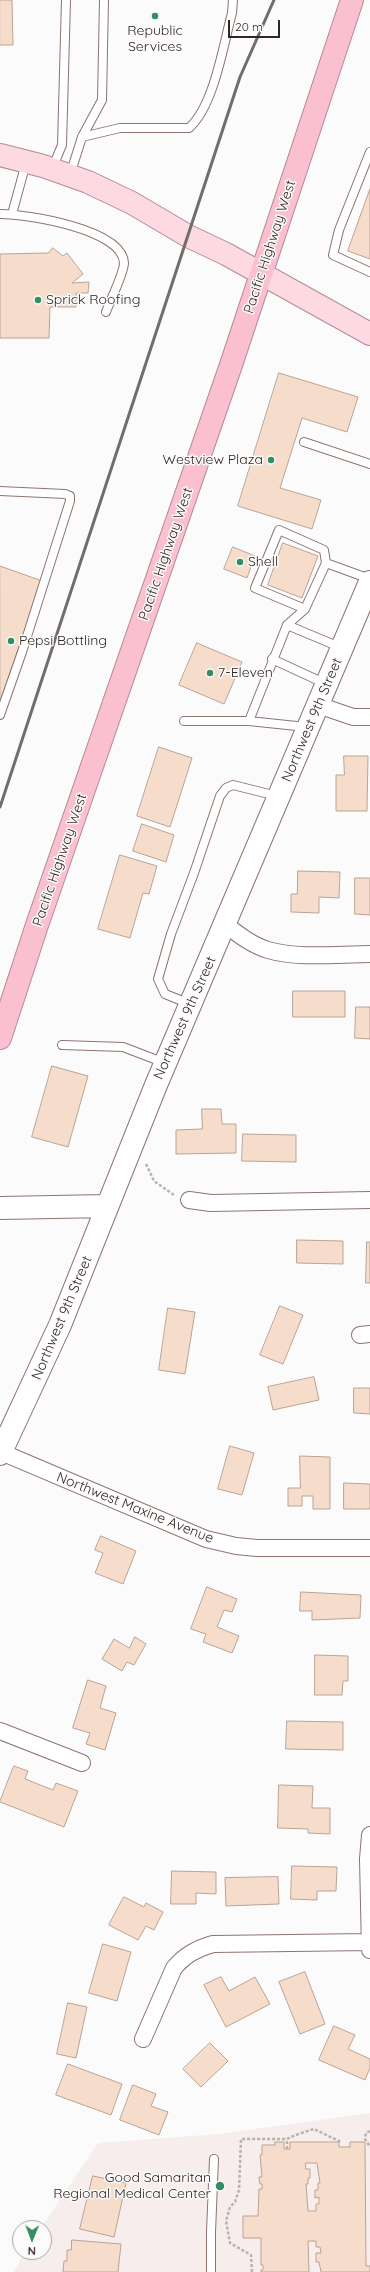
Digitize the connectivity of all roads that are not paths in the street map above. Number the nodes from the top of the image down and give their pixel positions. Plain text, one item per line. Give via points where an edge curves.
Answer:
1 (66, 0) edge
2 (104, 0) edge
3 (233, 0) edge
4 (352, 0) edge
5 (82, 137) junction
6 (370, 152) edge
7 (0, 155) edge
8 (26, 162) junction
9 (61, 173) junction
10 (0, 214) edge
11 (12, 214) junction
12 (370, 272) edge
13 (260, 274) junction
14 (106, 312) dead end
15 (370, 334) edge
16 (304, 442) dead end
17 (370, 464) edge
18 (0, 491) edge
19 (326, 563) junction
20 (370, 581) edge
21 (305, 609) junction
22 (286, 625) junction
23 (343, 648) junction
24 (272, 659) junction
25 (327, 685) junction
26 (318, 705) junction
27 (0, 715) edge
28 (370, 717) edge
29 (184, 721) dead end
30 (249, 721) junction
31 (309, 727) junction
32 (280, 797) junction
33 (226, 925) junction
34 (370, 954) edge
35 (191, 1004) junction
36 (0, 1038) edge
37 (62, 1045) dead end
38 (165, 1063) junction
39 (189, 1200) road end
40 (370, 1200) edge
41 (108, 1206) junction
42 (0, 1208) edge
43 (0, 1453) edge
44 (370, 1548) edge
45 (0, 1731) edge
46 (82, 1763) dead end
47 (370, 1835) edge
48 (370, 1946) edge
49 (143, 2039) dead end
50 (214, 2159) dead end
51 (212, 2272) edge

1 - 9 lane
2 - 5 lane via 102,100
3 - 5 lane via 232,12 206,105 197,121 189,128 183,129 120,128
4 - 13 highway, Pacific Highway West
5 - 9 lane
6 - 12 lane via 339,230 333,255
7 - 8 main road
8 - 9 main road
8 - 11 lane
9 - 13 main road via 132,203
10 - 11 lane
11 - 14 lane via 68,224 103,239 119,251 124,264
13 - 15 main road
13 - 36 highway, Pacific Highway West via 172,539
16 - 17 lane
18 - 27 lane via 70,496
19 - 20 lane
19 - 21 lane
19 - 21 lane via 324,550 279,530 255,588
20 - 23 street, Northwest 9th Street
21 - 22 lane
22 - 23 lane
22 - 24 lane
23 - 25 street, Northwest 9th Street
24 - 25 lane
24 - 30 lane
25 - 26 street, Northwest 9th Street
26 - 28 street via 353,717
26 - 31 street, Northwest 9th Street
29 - 30 lane
30 - 31 lane
31 - 32 street, Northwest 9th Street
32 - 33 street, Northwest 9th Street
32 - 35 lane via 233,785 226,788 220,796 171,934 158,979 165,994
33 - 34 street via 267,950 282,953
33 - 35 street, Northwest 9th Street
35 - 38 street, Northwest 9th Street
37 - 38 lane via 123,1047
38 - 41 street, Northwest 9th Street
39 - 40 street
41 - 42 street
41 - 43 street, Northwest 9th Street via 60,1326
43 - 44 street, Northwest Maxine Avenue via 206,1539 257,1548
45 - 46 street
47 - 48 street
48 - 49 street via 213,1944 196,1949 181,1959 174,1968
50 - 51 lane

